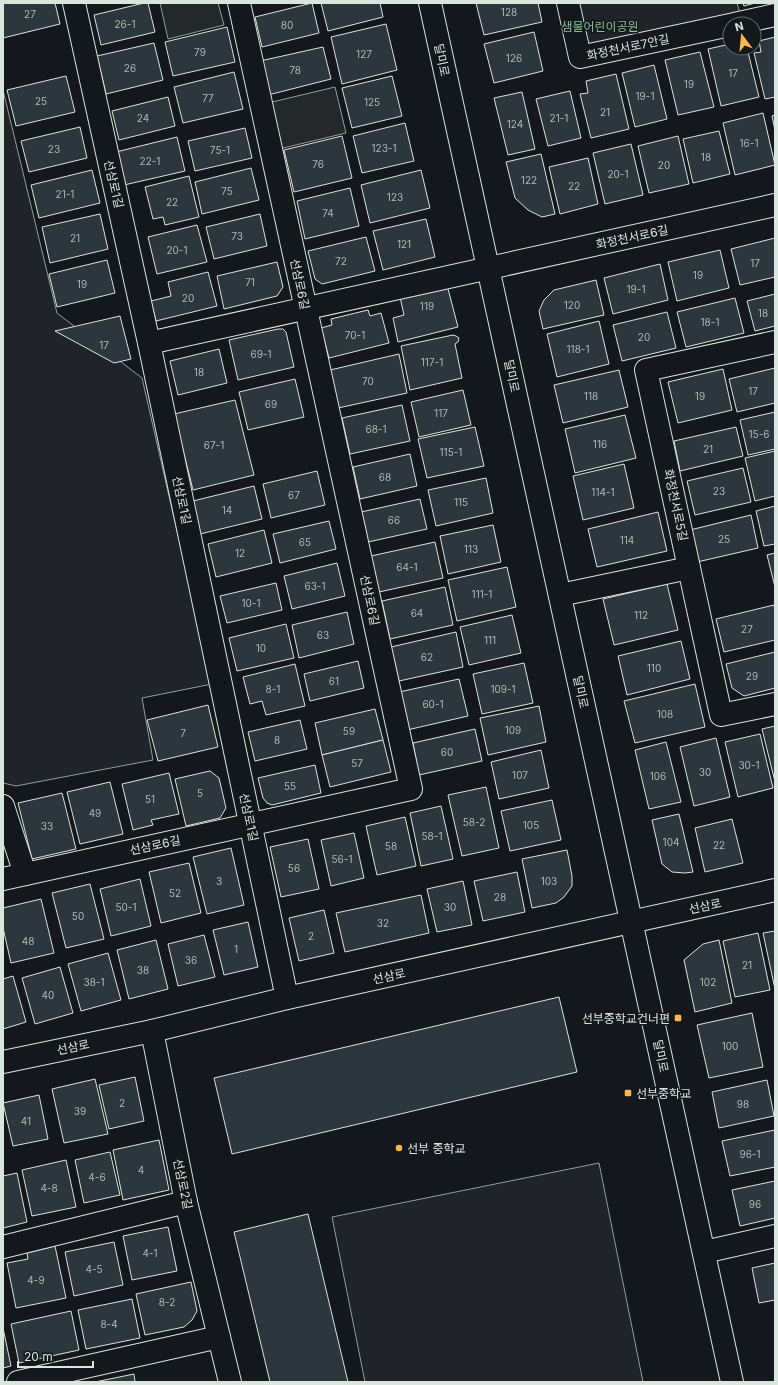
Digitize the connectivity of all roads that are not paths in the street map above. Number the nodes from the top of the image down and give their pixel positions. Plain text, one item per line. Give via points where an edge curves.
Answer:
1 (74, 3) edge
2 (239, 3) edge
3 (430, 3) edge
4 (568, 3) edge
5 (775, 15) edge
6 (762, 18) edge
7 (722, 27) edge
8 (775, 205) edge
9 (488, 268) junction
10 (306, 308) junction
11 (775, 342) edge
12 (149, 343) junction
13 (689, 568) junction
14 (560, 595) junction
15 (775, 704) edge
16 (3, 806) edge
17 (251, 824) junction
18 (26, 874) junction
19 (3, 879) edge
20 (775, 890) edge
21 (631, 922) junction
22 (287, 998) junction
23 (152, 1031) junction
24 (3, 1062) edge
25 (186, 1202) junction
26 (775, 1236) edge
27 (3, 1247) edge
28 (704, 1252) junction
29 (219, 1337) junction
30 (18, 1382) edge
31 (230, 1382) edge
32 (732, 1382) edge

1 - 12 street, 선삼로1길
2 - 10 street, 선삼로6길
3 - 9 street, 달미로
4 - 7 street, 화정천서로7안길 via 580,57
5 - 6 street
8 - 9 street, 화정천서로6길
9 - 10 street, 화정천서로6길
9 - 14 street, 달미로
10 - 12 street, 화정천서로6길
10 - 17 street, 선삼로6길 via 411,789
11 - 13 street, 화정천서로5길 via 646,370
12 - 17 street, 선삼로1길
13 - 14 street
13 - 15 street, 화정천서로5길 via 721,715
14 - 21 street, 달미로
16 - 18 street
17 - 18 street, 선삼로6길
17 - 22 street, 선삼로1길
18 - 19 street, 선삼로6길
20 - 21 street, 선삼로
21 - 22 street, 선삼로
21 - 28 street, 달미로
22 - 23 street, 선삼로
23 - 24 street, 선삼로
23 - 25 street, 선삼로2길
25 - 27 street
25 - 29 street, 선삼로2길
26 - 28 street
28 - 32 street, 달미로
29 - 30 street
29 - 31 street, 선삼로2길

